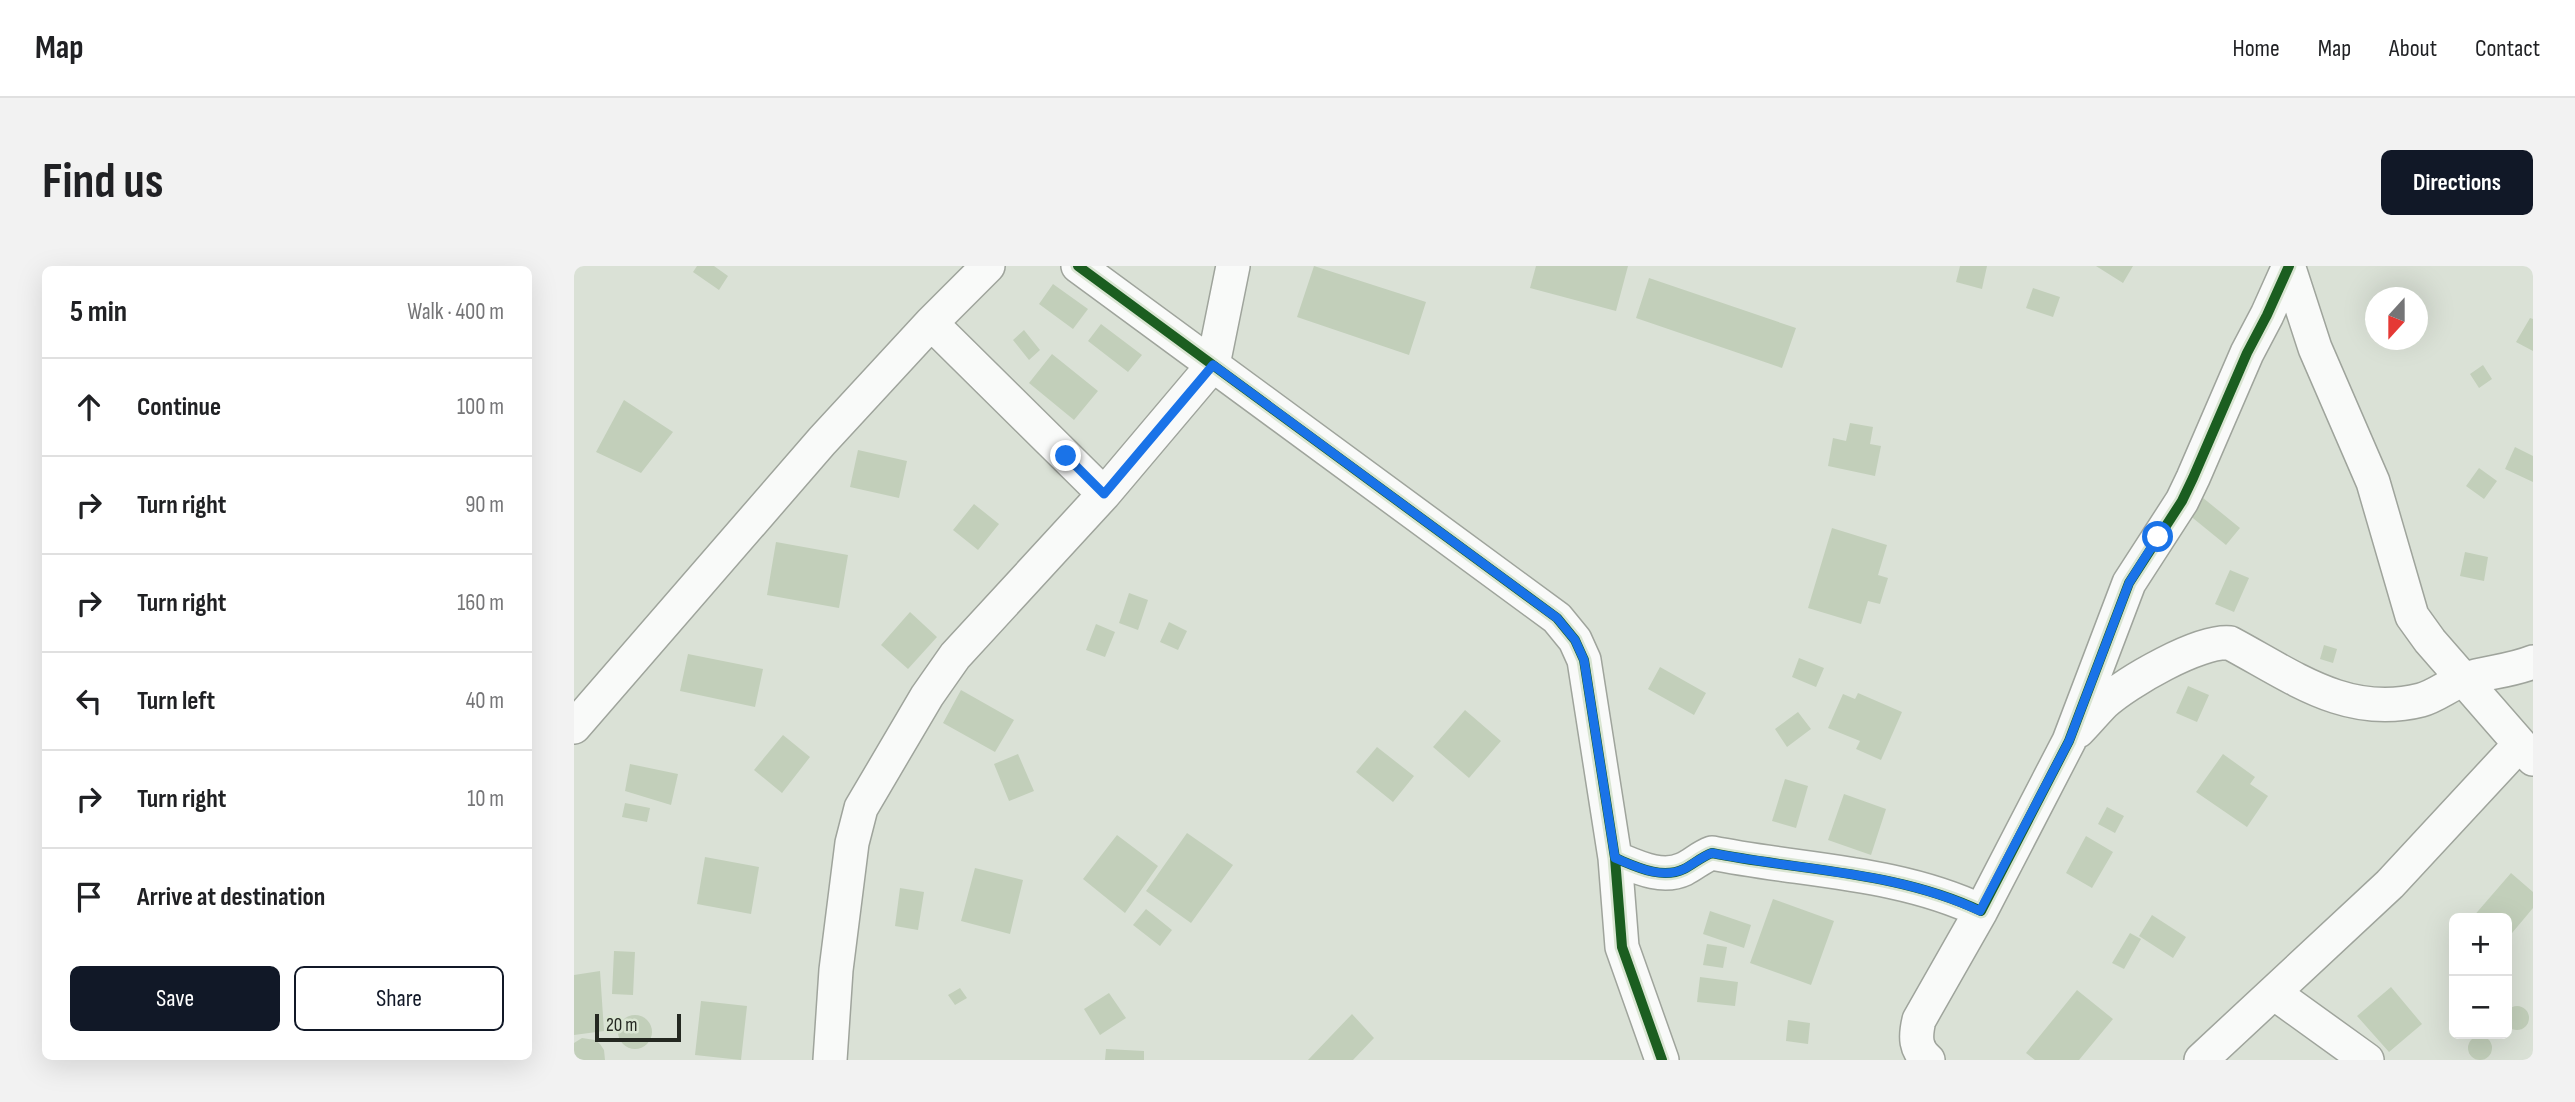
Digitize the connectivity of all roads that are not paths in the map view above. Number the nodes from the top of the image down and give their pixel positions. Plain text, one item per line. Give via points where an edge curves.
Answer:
1 (1078, 266) edge
2 (1233, 266) edge
3 (2289, 267) edge
4 (976, 271) edge
5 (931, 323) junction
6 (1213, 365) junction
7 (1104, 494) junction
8 (2533, 662) edge
9 (2464, 679) junction
10 (574, 727) edge
11 (2069, 741) junction
12 (2526, 752) edge
13 (1615, 858) junction
14 (1980, 911) junction
15 (2274, 993) junction
16 (830, 1060) edge
17 (1662, 1060) edge
18 (1928, 1060) edge
19 (2201, 1060) edge
20 (2367, 1060) edge

1 - 6 street
2 - 6 street
3 - 9 street via 2315,348 2373,482 2412,615
3 - 11 street via 2182,501 2129,583
4 - 5 street
5 - 7 street
5 - 10 street via 822,441
6 - 7 street
6 - 13 street via 1557,618 1575,640 1584,660
7 - 16 street via 955,656 861,808 852,843 836,970
8 - 9 street
9 - 11 street via 2422,700 2373,706 2324,694 2230,643 2213,644 2154,669 2106,702
9 - 12 street
11 - 14 street
12 - 15 street
13 - 14 street via 1645,870 1670,873 1712,853 1921,888
13 - 17 street via 1622,947
14 - 18 street via 1919,1020 1915,1036 1920,1053
15 - 19 street
15 - 20 street

